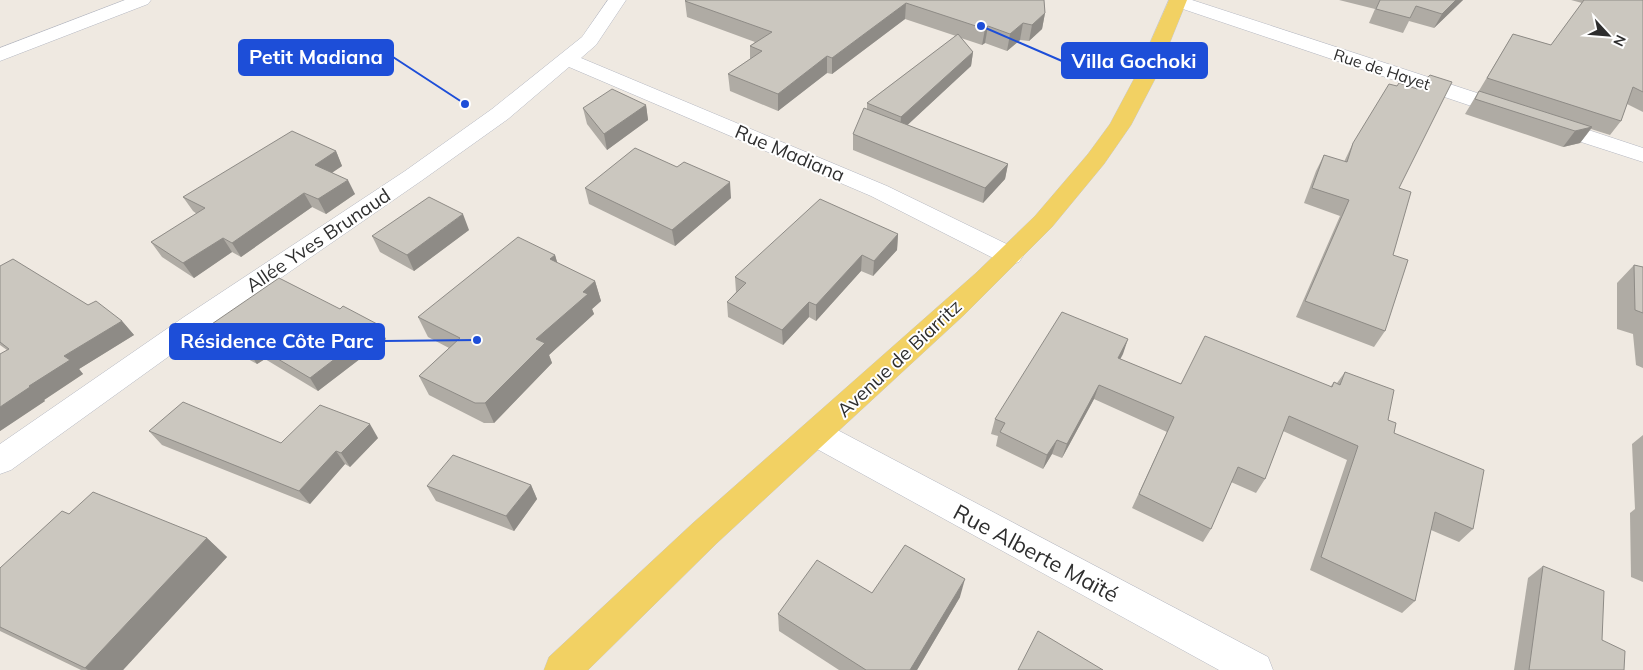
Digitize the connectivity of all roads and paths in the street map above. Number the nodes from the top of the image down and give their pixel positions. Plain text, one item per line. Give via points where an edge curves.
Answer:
1 (142, 0) edge
2 (617, 0) edge
3 (1178, 1) edge
4 (0, 55) edge
5 (568, 59) junction
6 (1643, 155) edge
7 (1010, 256) junction
8 (817, 434) junction
9 (0, 461) edge
10 (562, 670) edge
11 (1255, 670) edge

1 - 4 street
2 - 5 street, Allée Yves Brunaud via 588,41
3 - 6 street, Rue de Hayet
3 - 7 main road, Avenue de Biarritz via 1151,70 1120,125 1060,204
5 - 7 street, Rue Madiana via 879,191
5 - 9 street, Allée Yves Brunaud via 500,114 413,176 194,324
7 - 8 main road, Avenue de Biarritz
8 - 10 main road, Avenue de Biarritz via 725,515
8 - 11 street, Rue Alberte Maïté

